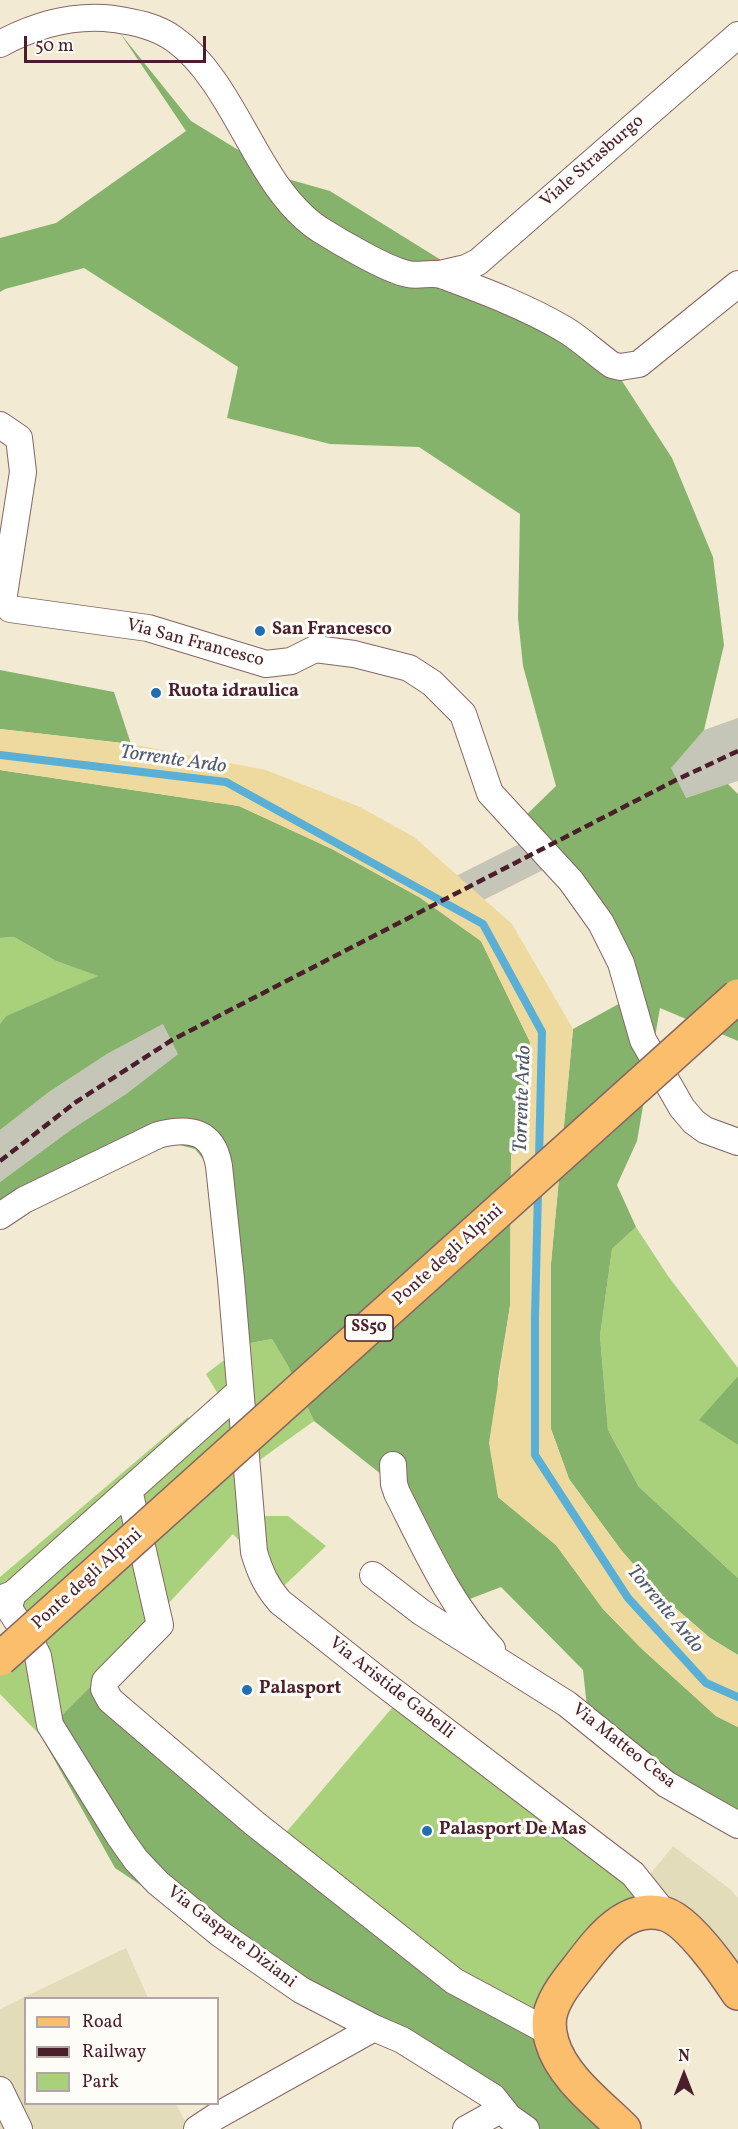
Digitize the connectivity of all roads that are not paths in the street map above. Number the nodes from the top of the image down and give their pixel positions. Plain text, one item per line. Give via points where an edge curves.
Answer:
1 (106, 0) edge
2 (80, 9) edge
3 (738, 35) edge
4 (0, 44) edge
5 (440, 274) junction
6 (738, 284) edge
7 (0, 425) edge
8 (738, 996) edge
9 (738, 1142) edge
10 (0, 1216) edge
11 (239, 1394) junction
12 (393, 1466) dead end
13 (129, 1490) junction
14 (373, 1575) dead end
15 (7, 1596) edge
16 (0, 1659) edge
17 (508, 1667) junction
18 (738, 1825) edge
19 (665, 1914) junction
20 (738, 1993) edge
21 (374, 2028) junction
22 (549, 2032) junction
23 (0, 2090) edge
24 (502, 2109) junction
25 (19, 2129) edge
26 (197, 2129) edge
27 (465, 2129) edge
28 (526, 2129) edge
29 (624, 2129) edge

1 - 2 street
2 - 4 street
2 - 5 street via 144,25 173,38 188,50 220,92 273,181 318,229 388,267 408,274
3 - 5 street, Viale Strasburgo via 478,262
5 - 6 street via 536,314 620,367 639,364
7 - 9 street, Via San Francesco via 18,438 23,472 3,601 10,609 148,628 266,664 291,661 315,649 354,654 409,668 432,683 463,714 490,793 571,881 601,923 621,963 643,1040 682,1108 705,1130
8 - 16 main road, Ponte degli Alpini / SS50, bridge
10 - 11 street, Via Aristide Gabelli via 24,1200 158,1135 174,1131 200,1134 211,1143 219,1166
11 - 13 street, Via Gaspare Diziani
11 - 19 street, Via Aristide Gabelli via 254,1552 268,1589 376,1678 633,1874
12 - 17 street, Via Matteo Cesa via 397,1492 441,1580
13 - 15 street, Via Gaspare Diziani
13 - 22 street via 160,1625 105,1681 104,1689 110,1700 254,1823 454,1981
14 - 17 street, Via Matteo Cesa via 421,1612
15 - 21 street, Via Gaspare Diziani via 10,1610 38,1656 50,1725 136,1860 219,1934 301,1990
17 - 18 street, Via Matteo Cesa via 567,1704 666,1784
19 - 20 main road, Via Aristide Gabelli via 684,1925
19 - 22 main road via 631,1917 603,1936 559,1993 551,2011
21 - 24 street, Via Gaspare Diziani via 402,2040 493,2097
21 - 26 street
22 - 29 main road via 573,2078
23 - 25 street
24 - 27 street
24 - 28 street, Via Gaspare Diziani

